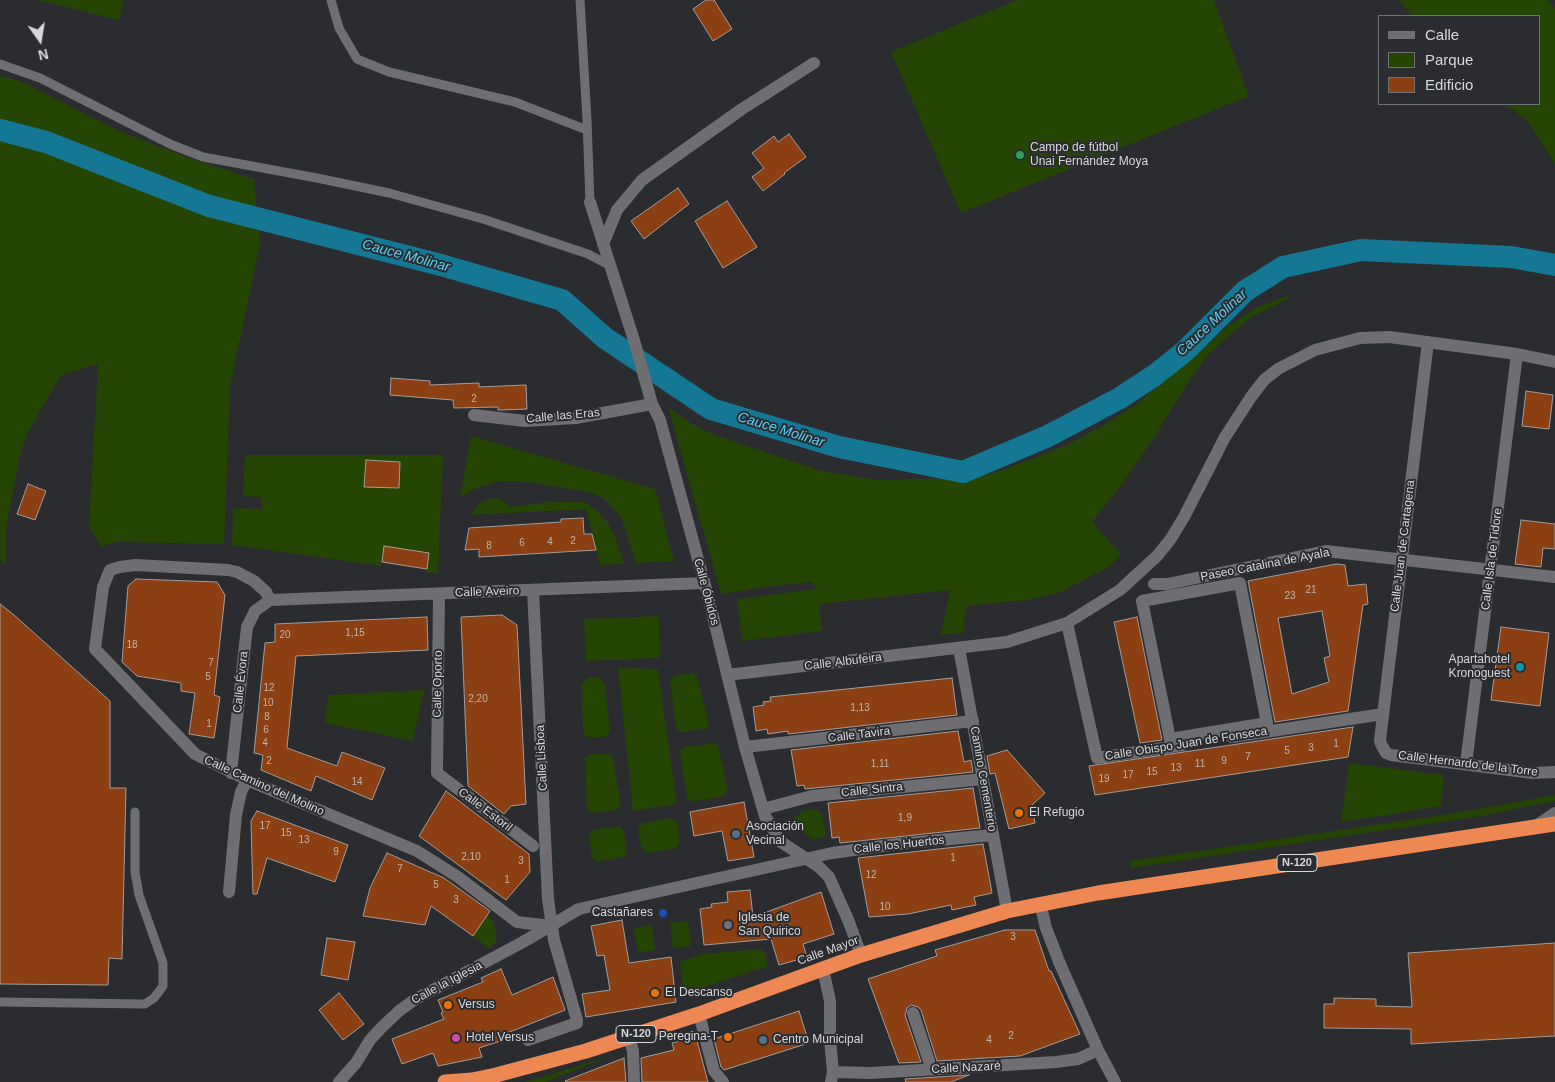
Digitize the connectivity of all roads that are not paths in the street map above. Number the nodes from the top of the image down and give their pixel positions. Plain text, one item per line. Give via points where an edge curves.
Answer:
1 (331, 0) edge
2 (580, 0) edge
3 (814, 63) dead end
4 (0, 64) edge
5 (588, 130) junction
6 (590, 202) joint
7 (604, 244) junction
8 (611, 266) junction
9 (1428, 342) junction
10 (1517, 354) junction
11 (1555, 362) edge
12 (652, 404) junction
13 (474, 415) dead end
14 (1402, 559) junction
15 (1490, 570) junction
16 (1555, 577) edge
17 (704, 583) junction
18 (1154, 584) dead end
19 (533, 590) junction
20 (439, 594) junction
21 (270, 600) junction
22 (1067, 623) junction
23 (960, 648) junction
24 (727, 675) junction
25 (1383, 714) junction
26 (972, 721) junction
27 (1170, 740) joint
28 (744, 747) junction
29 (1383, 749) joint
30 (1466, 764) junction
31 (1555, 772) edge
32 (231, 773) junction
33 (437, 773) joint
34 (983, 779) junction
35 (247, 780) junction
36 (763, 809) junction
37 (136, 812) dead end
38 (1555, 813) edge
39 (1555, 824) edge
40 (1532, 828) junction
41 (993, 835) junction
42 (533, 846) dead end
43 (806, 858) junction
44 (229, 892) dead end
45 (1040, 903) junction
46 (1007, 911) junction
47 (551, 926) junction
48 (861, 955) junction
49 (823, 969) junction
50 (0, 1002) edge
51 (914, 1013) dead end
52 (699, 1014) junction
53 (628, 1037) junction
54 (528, 1040) dead end
55 (1098, 1050) junction
56 (929, 1061) dead end
57 (832, 1077) edge
58 (339, 1082) edge
59 (445, 1082) edge
60 (634, 1082) edge
61 (723, 1082) edge
62 (1115, 1082) edge

1 - 5 lane via 339,28 357,59 389,72 515,102
2 - 5 lane
3 - 7 street via 642,180 617,210
4 - 8 lane via 40,78 170,144 203,157 389,193 483,219 588,254
5 - 6 lane
6 - 7 street, Calle Óbidos
7 - 8 street, Calle Óbidos
8 - 12 street, Calle Óbidos
9 - 10 street, Calle Albufeira
9 - 14 street, Calle Juan de Cartagena
9 - 22 street, Calle Albufeira via 1389,337 1360,338 1315,350 1278,369 1264,380 1241,411 1184,517 1157,556 1120,590
10 - 11 street, Calle Albufeira
10 - 15 street, Calle Isla de Tidore
12 - 13 street, Calle las Eras via 576,418 525,421
12 - 17 street, Calle Óbidos via 660,420
14 - 15 street, Paseo Catalina de Ayala
14 - 18 street, Paseo Catalina de Ayala via 1326,551
14 - 25 street, Calle Juan de Cartagena
15 - 16 street, Paseo Catalina de Ayala
15 - 30 street, Calle Isla de Tidore
17 - 19 street, Calle Aveiro
17 - 24 street, Calle Óbidos
19 - 20 street, Calle Aveiro
19 - 47 street, Calle Lisboa
20 - 21 street, Calle Aveiro
20 - 33 street, Calle Oporto
21 - 32 street, Calle Évora via 255,611 247,627
21 - 32 street, Calle Camino del Molino via 254,581 228,570 120,567 110,570 103,587 96,649 195,754
22 - 23 street, Calle Albufeira via 1007,642
22 - 25 street, Calle Obispo Juan de Fonseca via 1097,758
23 - 24 street, Calle Albufeira
23 - 26 street, Camino Cementerio
24 - 28 street, Calle Óbidos
25 - 29 street, Calle Juan de Cartagena via 1380,740
26 - 28 street, Calle Tavira
26 - 34 street, Camino Cementerio
27 - 27 street via 1142,601 1240,583 1267,723
28 - 36 street, Calle Óbidos
29 - 30 street, Calle Hernardo de la Torre via 1391,755
30 - 31 street, Calle Hernardo de la Torre via 1533,773
32 - 35 street, Calle Camino del Molino
33 - 42 street, Calle Estoril
34 - 36 street, Calle Sintra via 812,796
34 - 41 street, Camino Cementerio
35 - 44 street via 236,815
35 - 47 street, Calle Camino del Molino via 417,851 458,877 517,922
36 - 43 street, Calle Óbidos via 781,842
37 - 50 lane via 135,872 139,895 162,963 163,986 145,1004
38 - 40 street
39 - 40 highway, N-120
40 - 45 highway, N-120
41 - 43 street, Calle los Huertos via 864,848
41 - 46 street, Camino Cementerio
43 - 47 street, Calle la Iglesia via 587,907
43 - 48 street, Calle Óbidos via 829,877
45 - 46 highway, Calle Mayor / N-120
45 - 55 street via 1060,964
46 - 48 highway, Calle Mayor / N-120
47 - 54 street via 577,1023
47 - 58 street, Calle la Iglesia via 399,1011 370,1040
48 - 49 highway, Calle Mayor / N-120
49 - 52 highway, Calle Mayor / N-120
49 - 57 street via 830,1001
51 - 56 street
52 - 53 highway, Calle Mayor / N-120
52 - 61 street via 714,1071
53 - 59 highway, Calle Mayor / N-120 via 520,1069 472,1080
53 - 60 street via 633,1052
55 - 57 street, Calle Nazaré via 1078,1059 1056,1062
55 - 62 street

